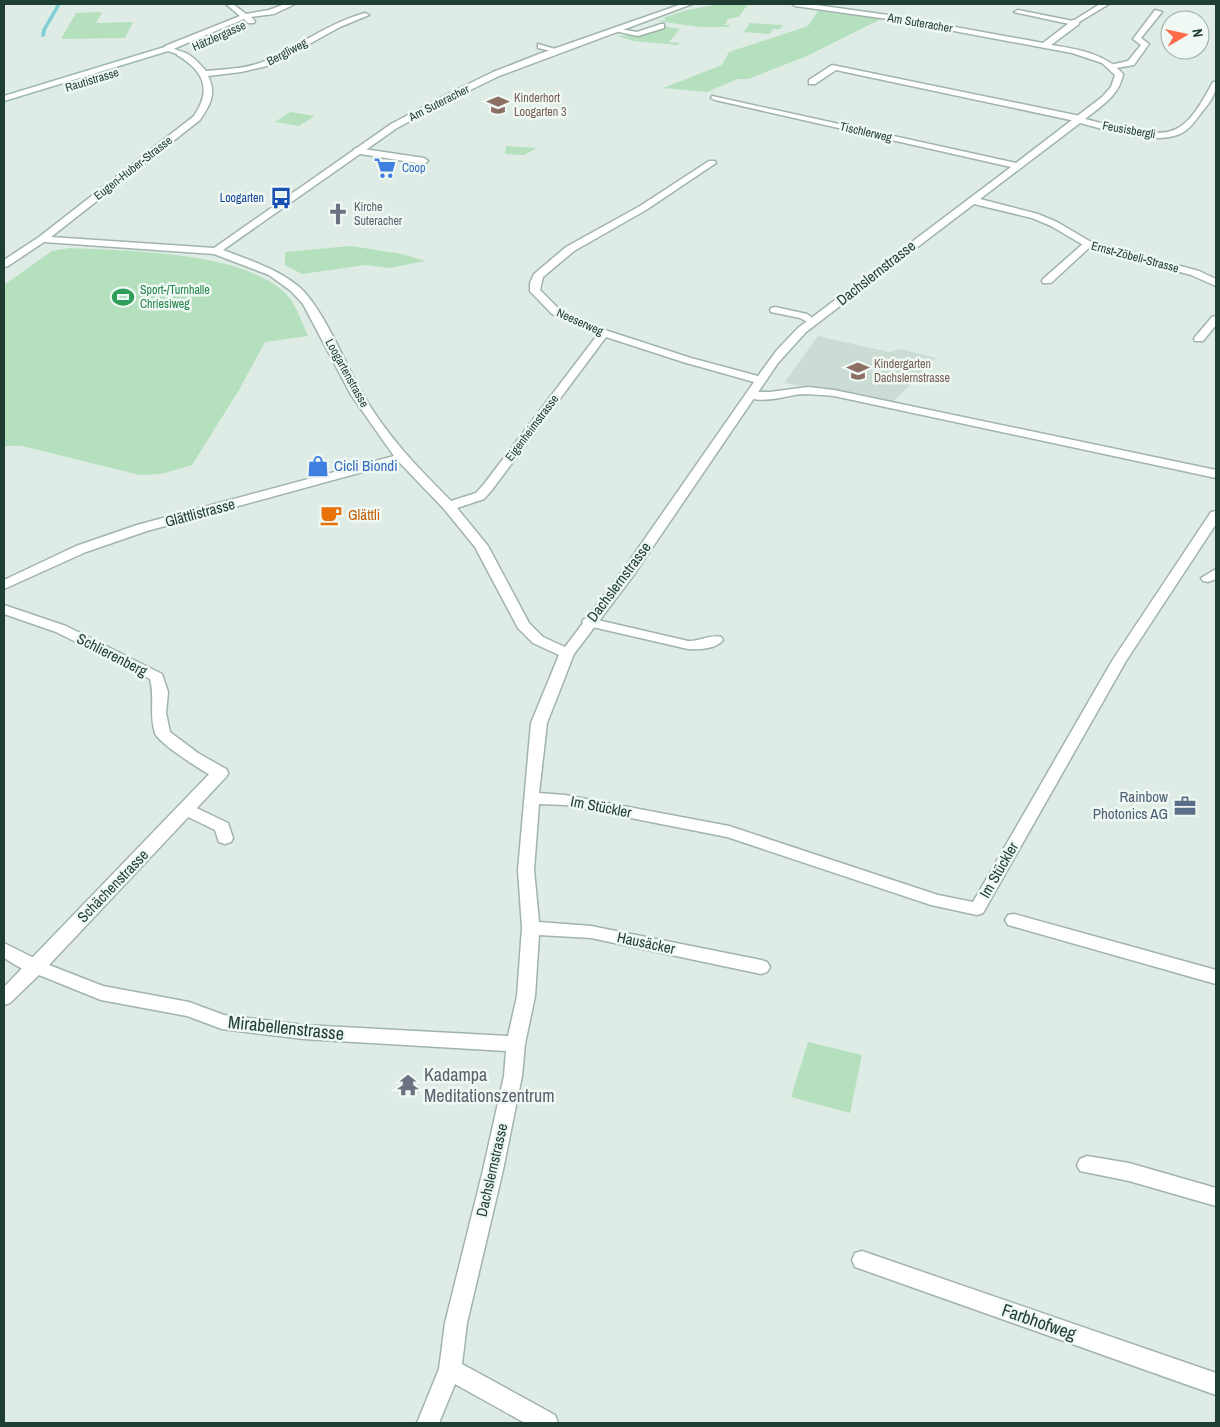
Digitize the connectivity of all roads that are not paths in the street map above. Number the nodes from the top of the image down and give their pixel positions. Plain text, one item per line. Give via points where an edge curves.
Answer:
1 (229, 4) edge
2 (291, 4) edge
3 (688, 4) edge
4 (795, 4) edge
5 (1105, 4) edge
6 (1018, 12) dead end
7 (1158, 12) dead end
8 (365, 15) dead end
9 (246, 16) junction
10 (1075, 22) junction
11 (661, 26) dead end
12 (242, 28) dead end
13 (614, 30) junction
14 (221, 37) dead end
15 (1046, 45) junction
16 (541, 46) dead end
17 (168, 48) junction
18 (551, 49) dead end
19 (180, 53) junction
20 (1113, 67) junction
21 (204, 74) junction
22 (812, 82) dead end
23 (1216, 84) edge
24 (714, 98) dead end
25 (4, 99) edge
26 (4, 107) edge
27 (1079, 120) junction
28 (357, 151) junction
29 (424, 161) dead end
30 (712, 163) dead end
31 (1018, 166) junction
32 (971, 200) junction
33 (42, 239) junction
34 (1088, 244) junction
35 (216, 252) junction
36 (4, 264) edge
37 (1047, 280) dead end
38 (1216, 282) edge
39 (775, 310) dead end
40 (1216, 318) edge
41 (813, 322) junction
42 (604, 333) junction
43 (1199, 339) dead end
44 (760, 380) junction
45 (752, 395) junction
46 (402, 458) junction
47 (1216, 474) edge
48 (449, 506) junction
49 (1216, 515) edge
50 (4, 585) edge
51 (4, 609) edge
52 (590, 622) junction
53 (716, 640) dead end
54 (567, 653) junction
55 (220, 773) joint
56 (530, 798) junction
57 (186, 810) junction
58 (225, 838) dead end
59 (1014, 920) dead end
60 (530, 928) junction
61 (4, 950) edge
62 (36, 966) junction
63 (761, 967) dead end
64 (1216, 977) edge
65 (4, 998) edge
66 (516, 1044) junction
67 (1087, 1165) dead end
68 (1216, 1197) edge
69 (862, 1260) dead end
70 (450, 1369) junction
71 (1216, 1384) edge
72 (428, 1423) edge
73 (547, 1423) edge

1 - 9 street
2 - 9 street, Hätzlergasse via 271,12
3 - 13 street, Am Suteracher
4 - 15 street, Am Suteracher via 868,13
5 - 10 street
6 - 10 street
7 - 20 street via 1137,40 1145,44 1131,63
8 - 21 street, Bergliweg via 337,25 268,63
9 - 12 street, Hätzlergasse via 251,24
9 - 17 street, Hätzlergasse
10 - 15 street
11 - 13 street via 638,34
13 - 28 street, Am Suteracher via 496,74 394,126
14 - 19 street, Hätzlergasse
15 - 20 street via 1090,55
16 - 18 street
17 - 19 street
17 - 25 street, Rautistrasse
19 - 21 street via 196,63
19 - 26 street, Rautistrasse
20 - 27 street, Dachslernstrasse via 1119,74 1118,84
21 - 33 street, Eugen-Huber-Strasse via 207,101 197,118
22 - 27 street, Feusisbergli via 835,67
23 - 27 street, Feusisbergli via 1193,118 1172,134 1143,134
24 - 31 street, Tischlerweg
27 - 31 street, Dachslernstrasse
28 - 29 street
28 - 35 street, Am Suteracher
30 - 42 street, Neeserweg via 643,208 570,249 538,276 535,292 547,306
31 - 32 street, Dachslernstrasse
32 - 34 street, Ernst-Zöbeli-Strasse via 1035,216
32 - 41 street, Dachslernstrasse
33 - 35 street, Loogartenstrasse
33 - 36 street, Eugen-Huber-Strasse
34 - 37 street
34 - 38 street, Ernst-Zöbeli-Strasse via 1189,271
35 - 46 street, Loogartenstrasse via 273,273 295,288 308,303 357,395
39 - 41 street via 803,316
40 - 43 street
41 - 44 street, Dachslernstrasse via 782,349
42 - 44 street, Neeserweg
42 - 48 street, Eigenheimstrasse via 480,496
44 - 45 street, Dachslernstrasse
45 - 47 street via 773,397 800,391 834,393
45 - 52 street, Dachslernstrasse
46 - 48 street, Loogartenstrasse
46 - 50 street, Glättlistrasse via 142,528 81,549
48 - 54 street, Loogartenstrasse via 481,546 523,625 538,640
49 - 56 street, Im Stückler via 1119,661 977,908 937,901 729,832 565,800
51 - 55 street, Schlierenberg via 61,629 156,677 162,692 159,713 164,734
52 - 53 street via 688,646
52 - 54 street, Dachslernstrasse
54 - 56 street, Dachslernstrasse via 540,724
55 - 57 street, Schächenstrasse
56 - 60 street, Dachslernstrasse via 526,870
57 - 58 street via 222,827
57 - 62 street, Schächenstrasse
59 - 64 street
60 - 63 street, Hausäcker via 591,932
60 - 66 street, Dachslernstrasse via 526,996
61 - 62 street, Mirabellenstrasse
62 - 65 street, Schächenstrasse
62 - 66 street, Mirabellenstrasse via 101,993 189,1009 222,1022 304,1032
66 - 70 street, Dachslernstrasse via 493,1170 456,1323
67 - 68 street via 1128,1172
69 - 71 street, Farbhofweg
70 - 72 street, Dachslernstrasse
70 - 73 street

